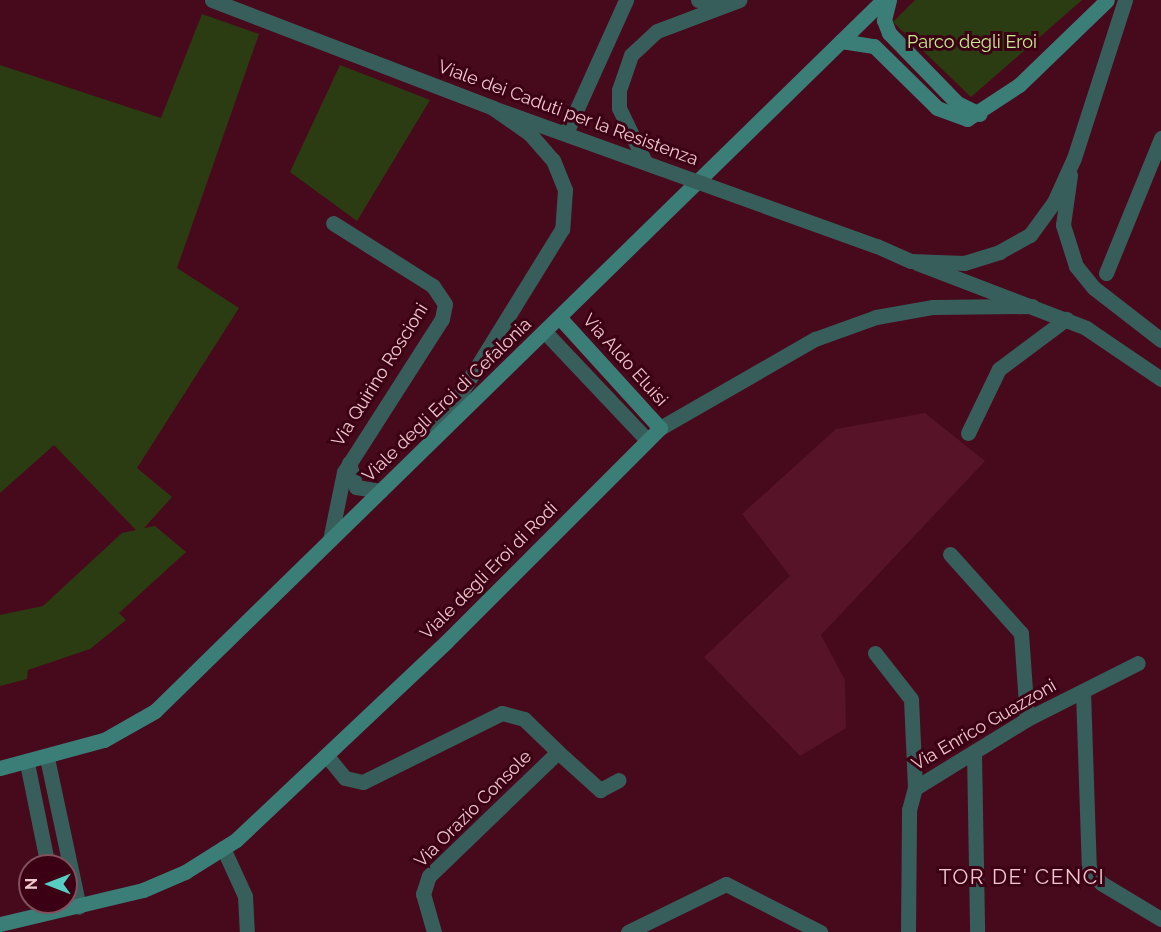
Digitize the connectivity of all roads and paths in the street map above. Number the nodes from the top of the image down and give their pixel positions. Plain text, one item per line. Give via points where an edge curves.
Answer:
1 (212, 0) edge
2 (626, 0) edge
3 (698, 0) edge
4 (715, 0) edge
5 (739, 0) edge
6 (883, 0) edge
7 (889, 0) edge
8 (1107, 0) edge
9 (1125, 0) edge
10 (841, 41) junction
11 (493, 108) junction
12 (980, 114) junction
13 (567, 133) junction
14 (1161, 138) edge
15 (1074, 158) junction
16 (645, 162) junction
17 (333, 223) dead end
18 (911, 261) junction
19 (1106, 273) dead end
20 (1032, 306) junction
21 (560, 318) junction
22 (1066, 319) junction
23 (545, 332) junction
24 (1161, 340) edge
25 (1161, 379) edge
26 (660, 428) junction
27 (968, 434) dead end
28 (434, 436) junction
29 (647, 440) junction
30 (349, 463) junction
31 (381, 491) junction
32 (330, 540) junction
33 (950, 554) dead end
34 (875, 653) dead end
35 (1138, 663) dead end
36 (1083, 691) junction
37 (1027, 719) junction
38 (558, 752) junction
39 (974, 752) junction
40 (327, 756) junction
41 (47, 758) junction
42 (27, 763) junction
43 (0, 768) edge
44 (619, 780) dead end
45 (915, 788) junction
46 (223, 848) junction
47 (46, 854) edge
48 (79, 907) joint
49 (33, 914) edge
50 (1161, 919) edge
51 (0, 924) edge
52 (247, 932) edge
53 (434, 932) edge
54 (628, 932) edge
55 (820, 932) edge
56 (908, 932) edge
57 (977, 932) edge

1 - 11 street, Viale dei Caduti per la Resistenza
2 - 13 street
3 - 4 street
5 - 16 street via 657,31 631,56 619,90 620,108
6 - 10 main road, Viale degli Eroi di Cefalonia
7 - 12 main road via 884,20 889,33 960,105
8 - 12 main road
9 - 15 street, Viale dei Caduti per la Resistenza
10 - 12 main road via 878,48 951,117
10 - 21 main road, Viale degli Eroi di Cefalonia
11 - 13 street, Viale dei Caduti per la Resistenza, bridge
11 - 28 street via 530,134 553,160 565,190 564,216 556,239
13 - 16 street, Viale dei Caduti per la Resistenza, bridge
14 - 19 street
15 - 18 street, Viale dei Caduti per la Resistenza via 1043,218 1015,245 964,263
15 - 24 street, Viale dei Caduti per la Resistenza via 1063,220 1071,256 1094,288
16 - 18 street, Viale dei Caduti per la Resistenza, bridge
17 - 30 street, Via Quirino Roscioni via 433,286 445,304 442,319
18 - 20 street, Viale dei Caduti per la Resistenza
20 - 22 street, Viale dei Caduti per la Resistenza
20 - 26 street, Viale degli Eroi di Rodi via 933,307 876,317 815,339
21 - 23 main road, Viale degli Eroi di Cefalonia
21 - 26 main road, Via Aldo Eluisi
22 - 25 street, Viale dei Caduti per la Resistenza via 1104,337
22 - 27 street via 999,369
23 - 28 main road, Viale degli Eroi di Cefalonia
23 - 29 street, Via Aldo Eluisi
26 - 29 main road, Viale degli Eroi di Rodi
28 - 31 main road, Viale degli Eroi di Cefalonia
29 - 40 main road, Viale degli Eroi di Rodi
30 - 31 street, Via Quirino Roscioni via 356,487
30 - 32 street, Via Quirino Roscioni
31 - 32 main road, Viale degli Eroi di Cefalonia
32 - 41 main road, Viale degli Eroi di Cefalonia via 155,711 104,740
33 - 37 street via 1021,633
34 - 45 street via 909,694
35 - 36 street, Via Enrico Guazzoni
36 - 37 street, Via Enrico Guazzoni
36 - 50 street via 1089,868 1101,883
37 - 39 street, Via Enrico Guazzoni
38 - 40 street, Via Orazio Console via 526,720 502,713 368,781 345,778
38 - 44 street, Via Orazio Console via 601,791
38 - 53 street, Via Orazio Console via 429,876 423,894
39 - 45 street, Via Enrico Guazzoni
39 - 57 street
40 - 46 main road, Viale degli Eroi di Rodi via 274,809
41 - 42 main road, Viale degli Eroi di Cefalonia
41 - 48 street
42 - 43 main road, Viale degli Eroi di Cefalonia
42 - 47 street
45 - 56 street, Via Enrico Guazzoni via 909,810
46 - 48 main road, Viale degli Eroi di Rodi via 142,890
46 - 52 street via 245,896
49 - 51 main road, Viale degli Eroi di Rodi
54 - 55 street via 729,885

